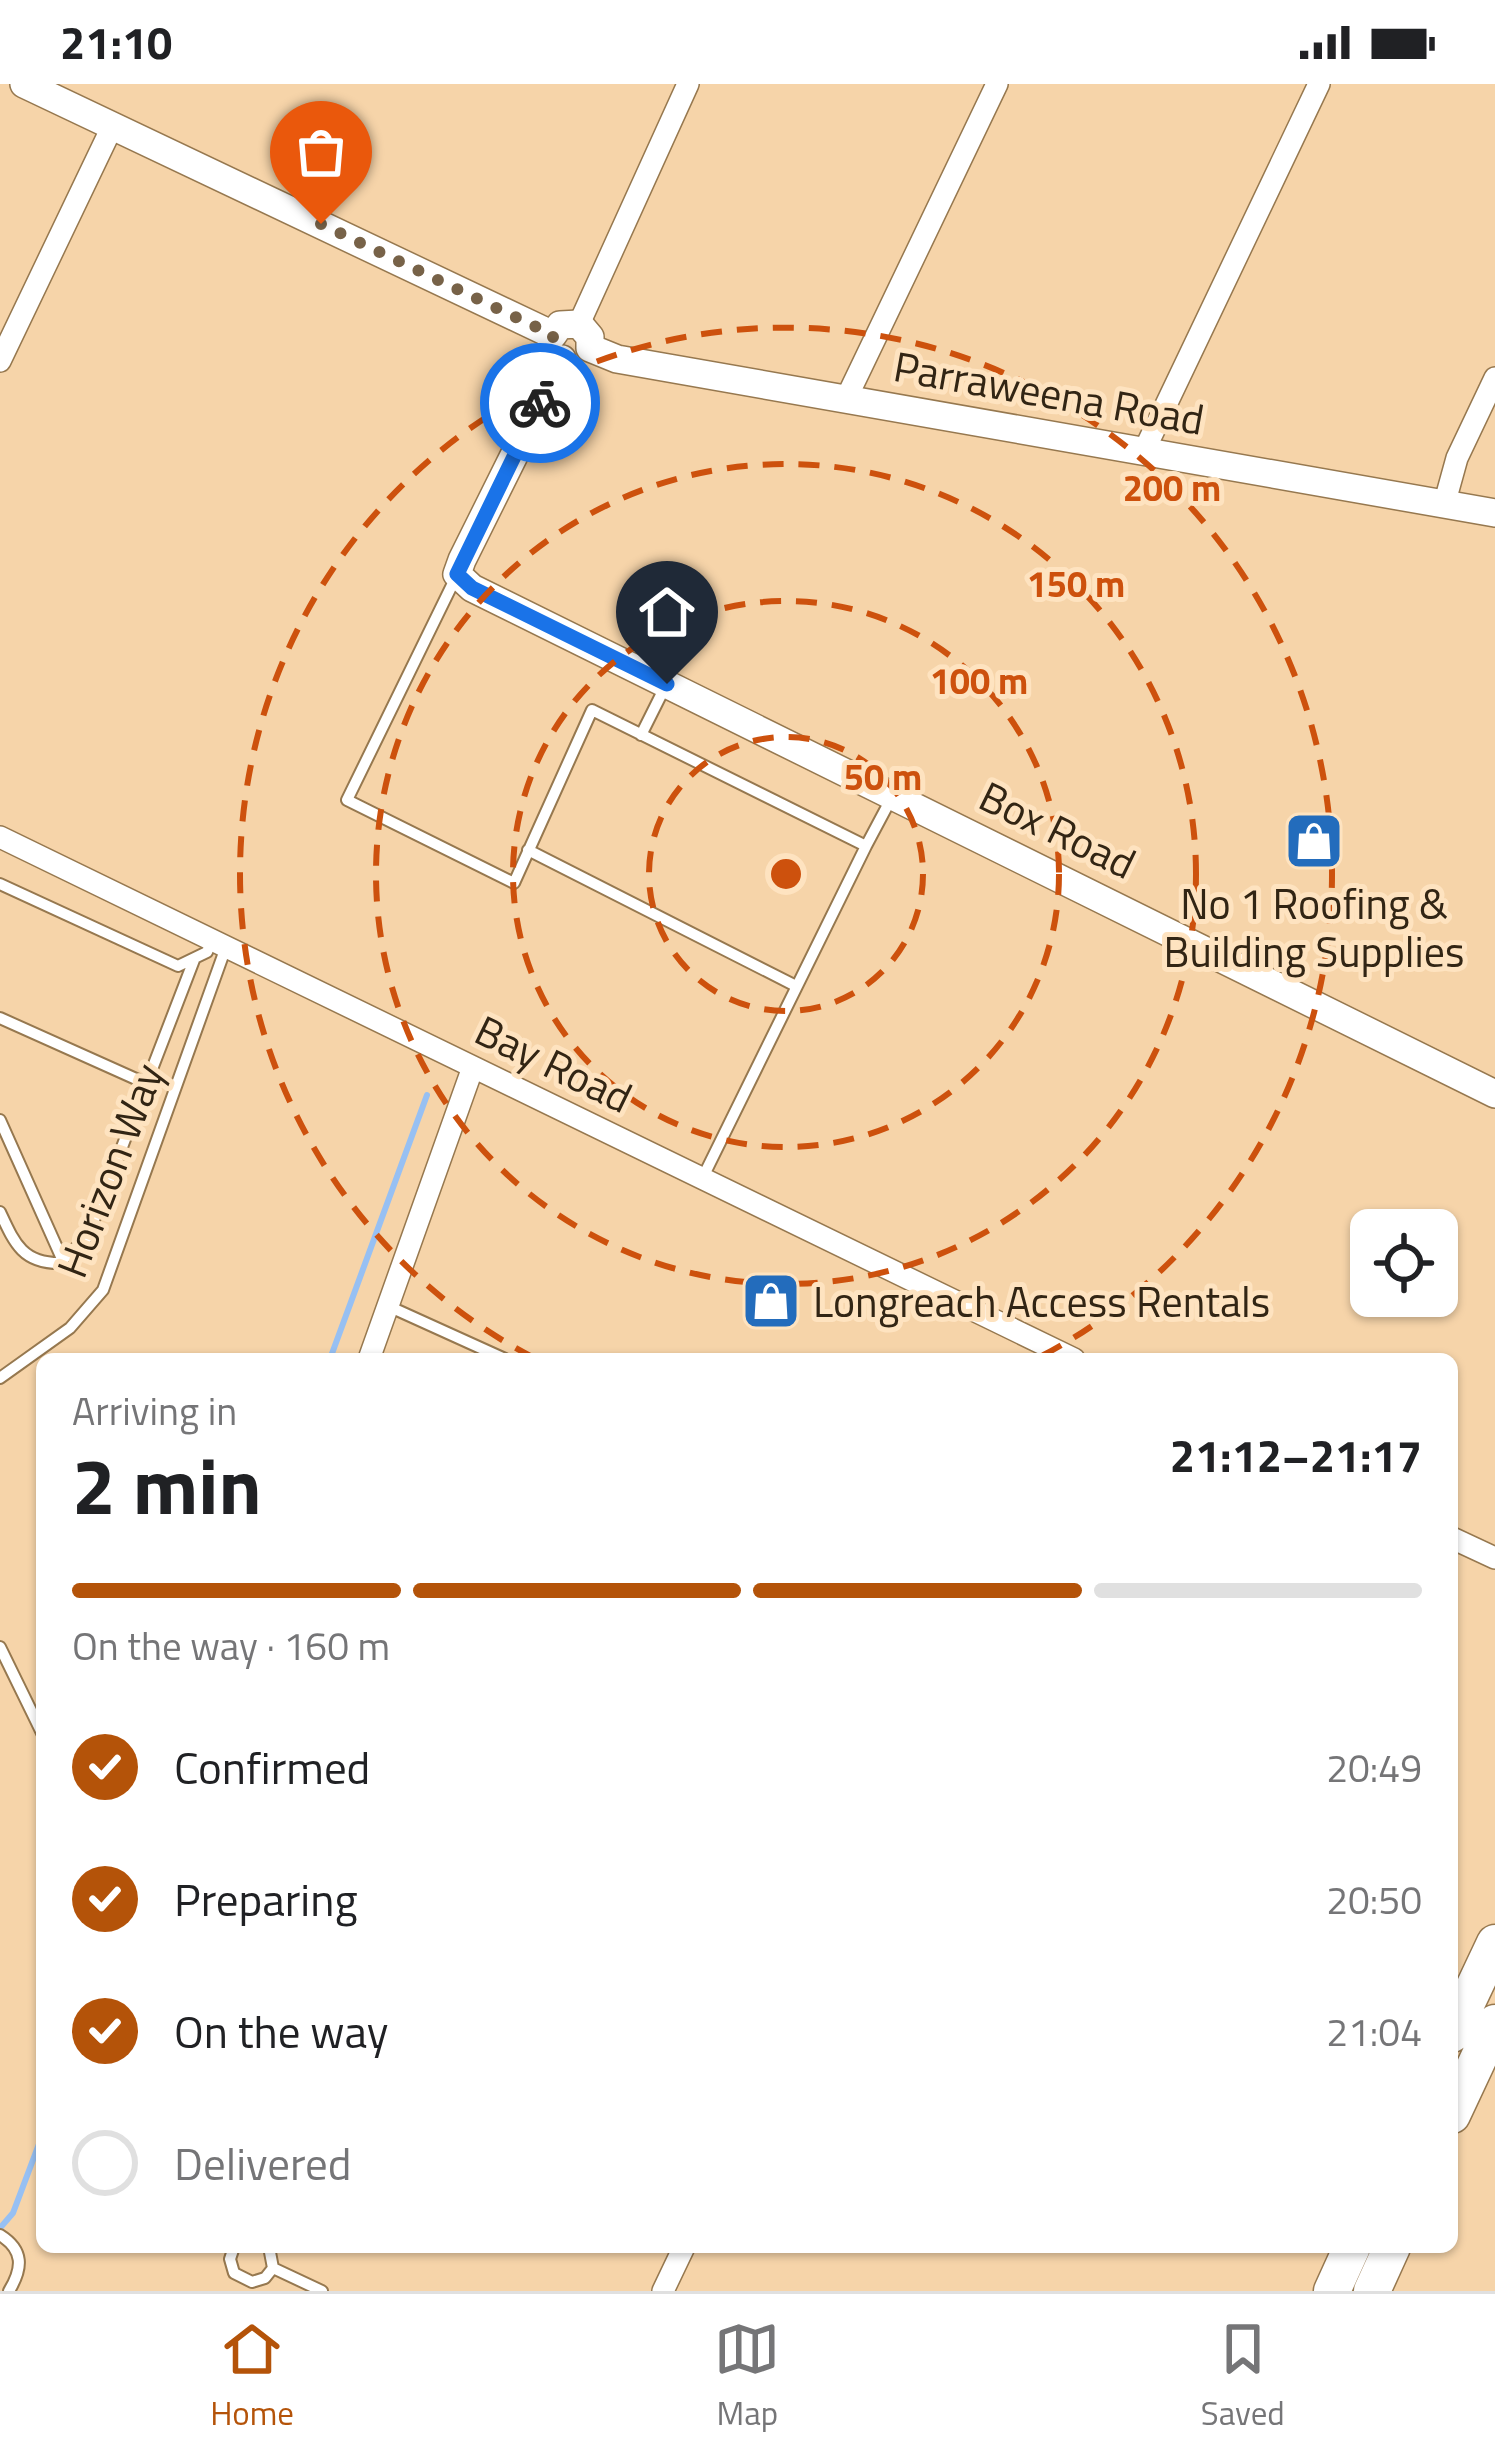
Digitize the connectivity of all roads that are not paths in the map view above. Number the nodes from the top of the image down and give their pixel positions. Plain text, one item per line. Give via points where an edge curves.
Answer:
1 (24, 84) edge
2 (688, 84) edge
3 (997, 84) edge
4 (1318, 84) edge
5 (113, 125) junction
6 (571, 342) junction
7 (0, 361) edge
8 (1495, 378) edge
9 (846, 399) junction
10 (1144, 451) junction
11 (1444, 505) junction
12 (1495, 513) edge
13 (457, 574) junction
14 (667, 684) junction
15 (641, 735) junction
16 (893, 794) junction
17 (0, 837) edge
18 (866, 846) junction
19 (528, 850) junction
20 (0, 884) edge
21 (219, 944) junction
22 (194, 960) junction
23 (794, 985) junction
24 (0, 1018) edge
25 (473, 1067) junction
26 (145, 1083) junction
27 (1495, 1094) edge
28 (0, 1120) edge
29 (702, 1178) junction
30 (0, 1213) edge
31 (63, 1261) junction
32 (388, 1306) junction
33 (371, 1353) edge
34 (493, 1353) edge
35 (1062, 1353) edge
36 (0, 1378) edge
37 (1458, 1541) edge
38 (1495, 1558) edge
39 (0, 1647) edge
40 (36, 1720) edge
41 (1495, 1943) edge
42 (1458, 2021) edge
43 (1495, 2023) edge
44 (1458, 2102) edge
45 (4, 2238) edge
46 (230, 2253) edge
47 (270, 2253) edge
48 (681, 2253) edge
49 (1349, 2253) edge
50 (1389, 2253) edge
51 (273, 2268) junction
52 (245, 2286) edge
53 (8, 2291) edge
54 (322, 2291) edge
55 (663, 2291) edge
56 (1332, 2291) edge
57 (1372, 2291) edge

1 - 5 street, Parraweena Road
2 - 6 street
3 - 9 street
4 - 10 street
5 - 6 street, Parraweena Road
5 - 7 street
6 - 9 street, Parraweena Road via 617,359
6 - 13 street
8 - 11 street
9 - 10 street, Parraweena Road
10 - 11 street, Parraweena Road
11 - 12 street, Parraweena Road
13 - 14 street, Box Road
13 - 19 lane via 347,800 514,883
14 - 15 lane
14 - 16 street, Box Road
15 - 18 lane
15 - 19 lane via 592,710
16 - 18 lane
16 - 27 street, Box Road
17 - 21 street, Bay Road
18 - 23 lane
19 - 23 lane
20 - 22 lane via 178,966
21 - 22 lane
21 - 25 street, Bay Road
21 - 36 lane, Horizon Way via 103,1290 70,1328
22 - 26 lane
23 - 29 lane
24 - 26 lane
25 - 29 street, Bay Road
25 - 32 street
26 - 31 lane via 87,1238
28 - 31 lane
29 - 35 street, Bay Road
30 - 31 lane via 32,1260
32 - 33 street
32 - 34 lane
37 - 38 street
39 - 40 lane
41 - 42 main road
43 - 44 main road
45 - 53 lane via 20,2260
46 - 52 lane
47 - 51 lane
48 - 55 street
49 - 56 main road
50 - 57 main road
51 - 52 lane
51 - 54 lane

